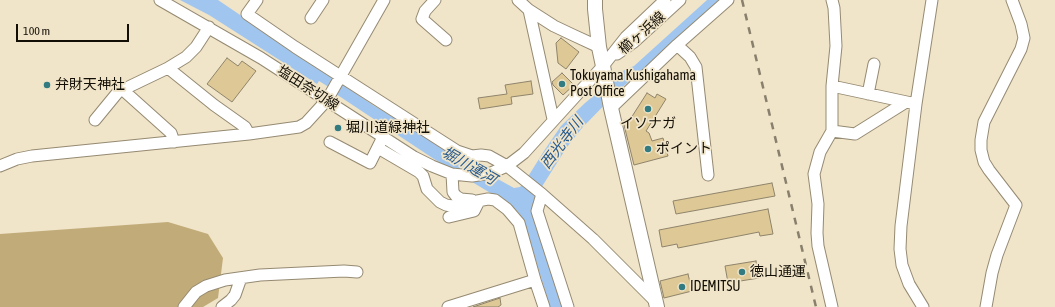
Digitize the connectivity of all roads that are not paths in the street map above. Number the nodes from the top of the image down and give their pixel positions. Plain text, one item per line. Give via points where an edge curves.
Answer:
1 (160, 0) edge
2 (257, 0) edge
3 (323, 0) edge
4 (435, 0) edge
5 (518, 0) edge
6 (595, 0) edge
7 (665, 0) edge
8 (680, 0) edge
9 (728, 0) edge
10 (832, 0) edge
11 (932, 0) edge
12 (1012, 0) edge
13 (382, 1) edge
14 (529, 10) junction
15 (311, 18) dead end
16 (209, 27) junction
17 (446, 40) dead end
18 (678, 45) junction
19 (599, 47) junction
20 (874, 64) dead end
21 (168, 68) junction
22 (604, 72) junction
23 (340, 77) junction
24 (832, 86) junction
25 (123, 90) junction
26 (868, 94) junction
27 (328, 98) junction
28 (911, 103) junction
29 (611, 108) junction
30 (553, 119) junction
31 (95, 120) dead end
32 (832, 131) junction
33 (249, 134) junction
34 (383, 137) junction
35 (174, 142) junction
36 (330, 142) dead end
37 (378, 148) junction
38 (0, 166) edge
39 (508, 166) junction
40 (456, 175) junction
41 (708, 175) dead end
42 (542, 194) junction
43 (479, 201) junction
44 (449, 217) dead end
45 (358, 272) dead end
46 (241, 278) junction
47 (534, 280) junction
48 (658, 305) edge
49 (184, 307) edge
50 (222, 307) edge
51 (448, 307) edge
52 (544, 307) edge
53 (568, 307) edge
54 (832, 307) edge
55 (923, 307) edge
56 (986, 307) edge

1 - 16 street, 塩田奈切線
2 - 23 street via 247,14
3 - 15 street
4 - 17 street via 425,11 422,19
5 - 14 street
6 - 19 main road
7 - 22 street via 626,37
8 - 22 street, 櫛ヶ浜線
9 - 18 street
10 - 24 street via 836,46
11 - 28 street
12 - 56 street via 1024,38 1021,49 984,122 981,150 988,170 1016,205 992,272
13 - 23 street
14 - 19 street
14 - 30 street
16 - 21 street via 186,57
16 - 27 street, 塩田奈切線
18 - 29 street
18 - 41 street via 696,67
19 - 22 main road
20 - 26 street
21 - 25 street
21 - 33 street via 245,127
22 - 29 main road
22 - 30 street, 塩田奈切線
23 - 27 street
23 - 39 street via 457,151 472,156 488,156
24 - 26 street
24 - 32 street
25 - 31 street via 118,92
25 - 35 street via 170,133
26 - 28 street
27 - 33 street via 306,123 299,127
27 - 34 street, 塩田奈切線
28 - 32 street via 855,134
28 - 55 street via 909,172 900,249 902,265 909,284
29 - 48 main road
30 - 39 street, 塩田奈切線 via 524,153
32 - 54 street via 820,152 814,174 818,204 818,246
33 - 35 street
34 - 37 street
34 - 40 street, 塩田奈切線 via 414,157
35 - 38 street via 32,156
36 - 37 street via 370,163
37 - 43 street via 419,172 427,189 440,202 451,206
39 - 40 street, 塩田奈切線 via 491,173
39 - 42 street
40 - 43 street via 453,192 456,196
42 - 48 street via 593,239
42 - 53 street via 537,211
43 - 44 street via 474,211
43 - 47 street via 495,200 516,218
45 - 46 street via 260,275
46 - 49 street via 206,286 196,292
46 - 50 street via 235,295
47 - 51 street
47 - 52 street

